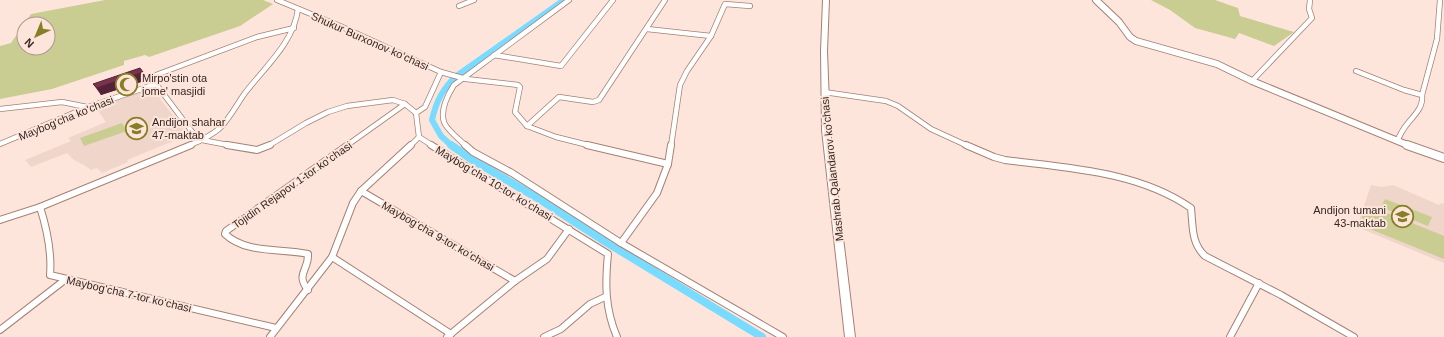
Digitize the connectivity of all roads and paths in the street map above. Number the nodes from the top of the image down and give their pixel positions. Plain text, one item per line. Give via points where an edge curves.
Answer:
1 (277, 0) edge
2 (474, 0) edge
3 (569, 0) edge
4 (613, 0) edge
5 (665, 0) edge
6 (826, 0) edge
7 (1096, 0) edge
8 (1310, 0) edge
9 (1440, 0) edge
10 (459, 6) dead end
11 (750, 6) dead end
12 (298, 9) junction
13 (294, 28) junction
14 (647, 28) junction
15 (711, 36) junction
16 (494, 55) junction
17 (1356, 71) dead end
18 (442, 72) junction
19 (461, 78) junction
20 (1252, 81) junction
21 (156, 84) junction
22 (824, 92) junction
23 (1422, 95) junction
24 (405, 104) junction
25 (88, 107) junction
26 (0, 108) edge
27 (416, 113) junction
28 (527, 126) junction
29 (419, 137) junction
30 (200, 140) junction
31 (1397, 141) junction
32 (0, 144) edge
33 (1444, 158) edge
34 (668, 164) junction
35 (360, 191) junction
36 (40, 207) junction
37 (0, 220) edge
38 (569, 229) junction
39 (621, 243) junction
40 (332, 257) junction
41 (66, 279) junction
42 (515, 281) junction
43 (1259, 282) junction
44 (308, 290) junction
45 (605, 297) junction
46 (276, 328) junction
47 (0, 330) edge
48 (449, 336) edge
49 (270, 337) edge
50 (544, 337) edge
51 (617, 337) edge
52 (783, 337) edge
53 (850, 337) edge
54 (1230, 337) edge
55 (1354, 337) edge

1 - 12 street, Shukur Burxonov koʻchasi
2 - 10 street
3 - 16 street
4 - 16 street via 561,66
5 - 14 street
6 - 22 main road, Mashrab Qalandarov ko'chasi
7 - 20 street via 1136,41 1217,64
8 - 20 street via 1312,18
9 - 23 street via 1437,39
11 - 15 street via 725,4
12 - 13 street
12 - 18 street, Shukur Burxonov koʻchasi
13 - 21 street via 257,36 156,75
13 - 30 street via 224,124
14 - 15 street
14 - 28 street via 599,100 593,102 559,97
15 - 34 street via 680,85
16 - 19 street
17 - 23 street
18 - 19 street
18 - 27 street, Shukur Burxonov koʻchasi via 425,107
19 - 28 street via 518,85 520,87 514,105 515,115
19 - 39 street via 450,92 443,116 444,122 456,137 473,152 512,173
20 - 31 street
21 - 25 street, Maybog'cha ko'chasi
21 - 30 street
22 - 43 street via 886,101 937,132 1005,160 1094,172 1162,192 1191,208 1194,239 1198,251
22 - 53 main road, Mashrab Qalandarov ko'chasi via 826,130
23 - 31 street via 1424,101 1421,107 1403,129
24 - 27 street
24 - 30 street via 389,100 347,106 306,123 257,150
24 - 44 street, Tojidin Rejapov 1-tor ko‘chasi via 226,231 225,234 230,239 246,245 308,254 301,281
25 - 26 street via 62,102
25 - 32 street, Maybog'cha ko'chasi
27 - 29 street
28 - 34 street via 570,141
29 - 35 street
29 - 38 street, Maybogʻcha 10-tor koʻchasi
30 - 36 street
31 - 33 street
34 - 39 street via 656,193
35 - 40 street
35 - 42 street, Maybogʻcha 9-tor koʻchasi
36 - 37 street
36 - 41 street, Maybogʻcha 7-tor koʻchasi via 48,232 50,275
38 - 42 street via 547,259
38 - 45 street, Maybogʻcha 10-tor koʻchasi via 608,254
39 - 52 street
40 - 44 street
40 - 48 street
41 - 46 street, Maybogʻcha 7-tor koʻchasi
41 - 47 street
42 - 48 street
43 - 54 street
43 - 55 street
44 - 46 street
45 - 50 street via 590,304 561,329
45 - 51 street via 611,324
46 - 49 street

